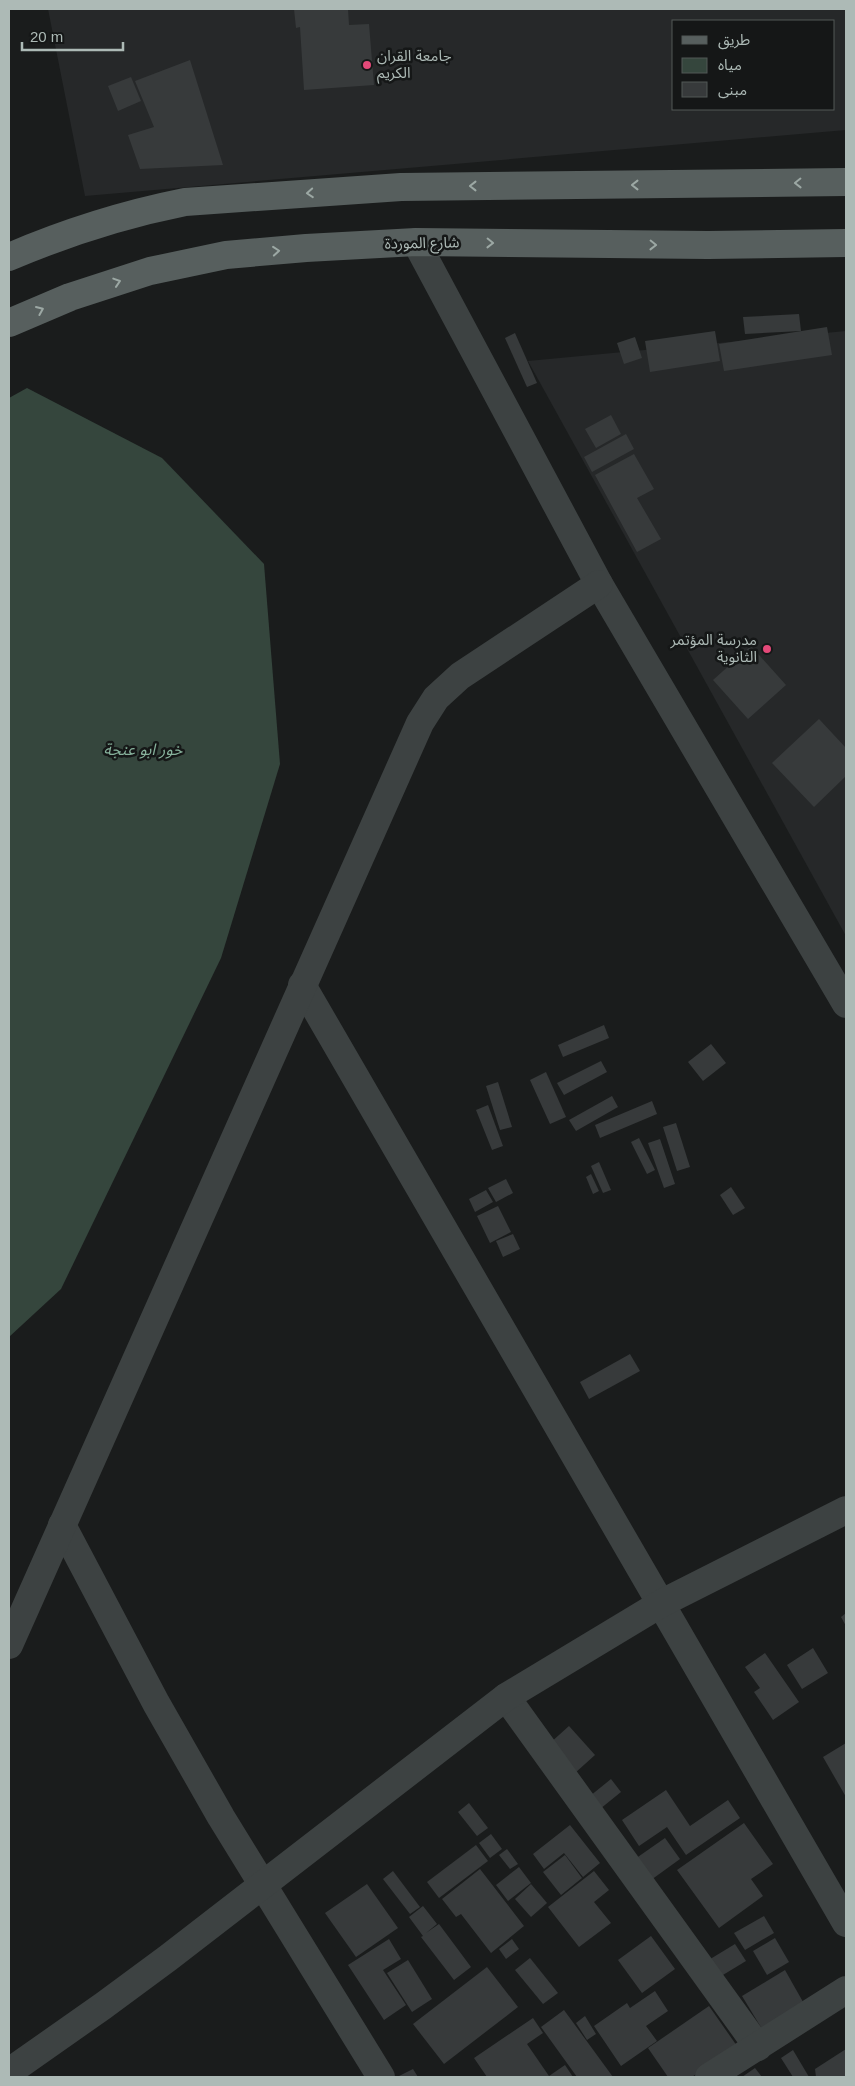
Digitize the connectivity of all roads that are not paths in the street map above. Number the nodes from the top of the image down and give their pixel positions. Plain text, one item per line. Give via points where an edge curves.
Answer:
1 (846, 182) edge
2 (416, 242) junction
3 (846, 243) edge
4 (9, 256) edge
5 (9, 323) edge
6 (599, 584) junction
7 (302, 985) junction
8 (846, 1004) edge
9 (846, 1510) edge
10 (62, 1525) junction
11 (662, 1603) junction
12 (9, 1646) edge
13 (506, 1697) junction
14 (263, 1883) junction
15 (846, 1923) edge
16 (846, 1990) edge
17 (758, 2047) junction
18 (9, 2072) edge
19 (381, 2077) edge
20 (710, 2077) edge

1 -> 4 main road via 401,187 237,197 153,209
2 -> 3 main road, شارع الموردة
5 -> 2 main road, شارع الموردة via 70,297 150,271 226,255
2 - 6 street
6 - 7 street via 460,676 436,698 408,747
6 - 8 street
7 - 10 street
7 - 11 street
9 - 11 street
10 - 12 street
10 - 14 street via 156,1703
11 - 13 street
11 - 15 street
13 - 14 street
13 - 17 street
14 - 18 street via 103,2006
14 - 19 street
16 - 17 street
17 - 20 street

